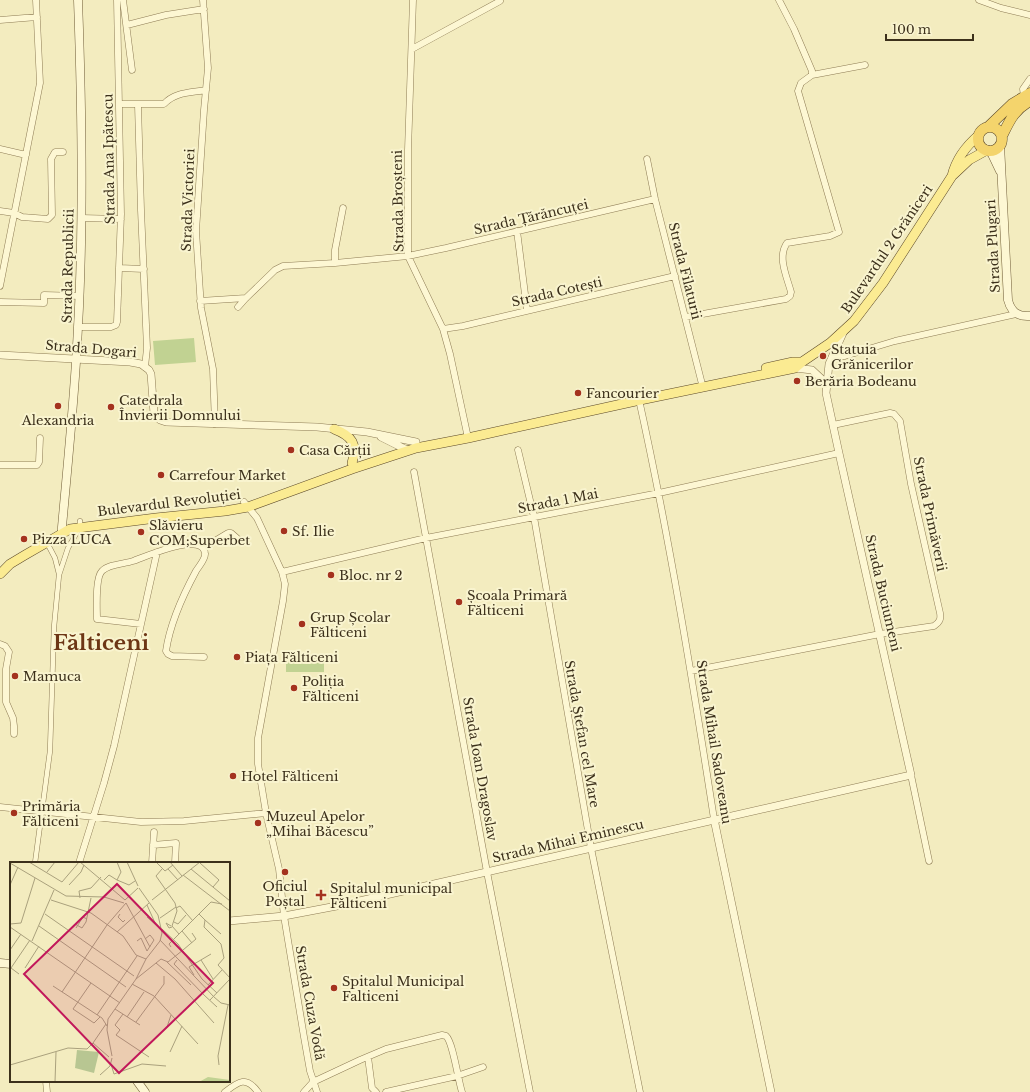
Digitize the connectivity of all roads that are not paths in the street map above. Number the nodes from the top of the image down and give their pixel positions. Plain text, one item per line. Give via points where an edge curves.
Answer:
1 (36, 0) edge
2 (78, 0) edge
3 (117, 0) edge
4 (123, 0) edge
5 (203, 0) edge
6 (413, 0) edge
7 (779, 0) edge
8 (979, 0) edge
9 (500, 1) edge
10 (204, 9) junction
11 (1030, 15) edge
12 (37, 17) junction
13 (0, 20) edge
14 (127, 25) junction
15 (412, 49) junction
16 (864, 65) dead end
17 (132, 70) dead end
18 (812, 75) junction
19 (1030, 79) edge
20 (206, 90) junction
21 (1028, 97) edge
22 (120, 104) junction
23 (138, 105) junction
24 (988, 127) junction
25 (979, 135) junction
26 (1001, 141) junction
27 (0, 149) edge
28 (989, 150) junction
29 (63, 152) dead end
30 (26, 155) junction
31 (647, 159) dead end
32 (1001, 174) junction
33 (952, 176) junction
34 (655, 199) junction
35 (343, 208) dead end
36 (0, 211) edge
37 (14, 213) junction
38 (81, 218) junction
39 (121, 219) junction
40 (517, 231) junction
41 (410, 255) junction
42 (335, 263) junction
43 (119, 268) junction
44 (144, 269) junction
45 (675, 276) junction
46 (0, 286) edge
47 (80, 296) junction
48 (246, 298) junction
49 (200, 301) junction
50 (0, 302) edge
51 (238, 307) dead end
52 (527, 310) junction
53 (1016, 314) junction
54 (1030, 316) edge
55 (686, 317) junction
56 (78, 327) junction
57 (443, 329) junction
58 (843, 332) junction
59 (0, 355) edge
60 (832, 357) junction
61 (76, 358) junction
62 (802, 362) junction
63 (145, 367) junction
64 (795, 368) junction
65 (826, 383) junction
66 (702, 385) junction
67 (639, 398) junction
68 (214, 424) junction
69 (833, 425) junction
70 (334, 428) junction
71 (375, 434) junction
72 (468, 436) junction
73 (40, 438) dead end
74 (416, 445) junction
75 (403, 449) junction
76 (518, 450) dead end
77 (839, 453) junction
78 (352, 463) junction
79 (0, 466) edge
80 (414, 472) dead end
81 (659, 493) junction
82 (246, 504) junction
83 (534, 517) junction
84 (80, 524) junction
85 (62, 530) junction
86 (426, 538) junction
87 (46, 539) junction
88 (239, 540) dead end
89 (203, 548) junction
90 (157, 552) junction
91 (0, 566) edge
92 (282, 572) junction
93 (0, 574) edge
94 (59, 575) junction
95 (141, 624) junction
96 (880, 634) junction
97 (0, 644) edge
98 (204, 657) dead end
99 (692, 671) junction
100 (3, 701) edge
101 (14, 734) dead end
102 (911, 774) junction
103 (0, 807) edge
104 (41, 811) junction
105 (266, 813) junction
106 (93, 817) junction
107 (714, 819) junction
108 (154, 832) dead end
109 (153, 845) junction
110 (591, 848) junction
111 (929, 861) dead end
112 (35, 862) edge
113 (79, 862) edge
114 (152, 862) edge
115 (176, 862) edge
116 (487, 872) junction
117 (284, 916) junction
118 (230, 921) edge
119 (0, 963) edge
120 (10, 964) edge
121 (368, 1056) junction
122 (483, 1067) dead end
123 (457, 1076) junction
124 (46, 1082) edge
125 (138, 1082) edge
126 (313, 1082) junction
127 (47, 1092) edge
128 (145, 1092) edge
129 (225, 1092) edge
130 (258, 1092) edge
131 (304, 1092) edge
132 (317, 1092) edge
133 (376, 1092) edge
134 (386, 1092) edge
135 (462, 1092) edge
136 (530, 1092) edge
137 (640, 1092) edge
138 (770, 1092) edge

1 - 12 street
2 - 38 main road, Strada Republicii
3 - 22 street, Strada Ana Ipătescu
4 - 14 street
5 - 10 street, Strada Victoriei
6 - 15 street, Strada Broșteni
7 - 18 street via 794,29
8 - 11 street
9 - 15 street
10 - 14 street
10 - 20 street, Strada Victoriei via 208,55
12 - 13 street
12 - 30 street via 40,83
14 - 17 street
15 - 41 street, Strada Broșteni via 408,150
16 - 18 street
18 - 55 street via 800,83 798,91 838,232 835,235 787,243 783,248 782,256 791,292 786,299
19 - 21 street via 1023,89
20 - 23 street via 175,95 164,104
20 - 49 street, Strada Victoriei via 196,231
21 - 24 highway via 1012,104
21 - 26 highway via 1015,112
22 - 23 street
22 - 39 street, Strada Ana Ipătescu
23 - 44 street
24 - 25 highway
24 - 26 highway via 997,129
25 - 28 highway via 980,144
25 - 33 main road, Bulevardul 2 Grăniceri via 959,158
26 - 28 highway via 998,148
26 - 32 main road, Strada Plugari
27 - 30 street
28 - 32 main road, Strada Plugari
28 - 33 main road, Bulevardul 2 Grăniceri via 969,160
29 - 37 street via 55,152 50,159 50,218 22,217
30 - 37 street
31 - 34 street, Strada Filaturii
32 - 53 main road, Strada Plugari via 1008,300 1010,308
33 - 58 main road, Bulevardul 2 Grăniceri via 870,301
34 - 40 street, Strada Țărăncuței
34 - 45 street, Strada Filaturii
35 - 42 street
36 - 37 street
37 - 46 street
38 - 39 street
38 - 47 main road, Strada Republicii
39 - 43 street, Strada Ana Ipătescu
40 - 41 street, Strada Țărăncuței
40 - 52 street
41 - 42 street, Strada Țărăncuței
41 - 57 street, Strada Broșteni
42 - 48 street, Strada Țărăncuței via 283,266 275,270
43 - 44 street
43 - 56 street, Strada Ana Ipătescu via 116,325
44 - 63 street via 148,353
45 - 52 street, Strada Cotești
45 - 55 street, Strada Filaturii
47 - 50 street via 44,295 44,303
47 - 56 main road, Strada Republicii
48 - 49 street
48 - 51 street, Strada Țărăncuței
49 - 68 street, Strada Victoriei via 213,369
52 - 57 street, Strada Cotești
53 - 54 main road
53 - 60 street
55 - 66 street, Strada Filaturii
56 - 61 main road, Strada Republicii
57 - 72 street, Strada Broșteni
58 - 60 street, Strada Buciumeni
58 - 62 main road, Bulevardul 2 Grăniceri
59 - 61 street, Strada Dogari
60 - 65 street, Strada Buciumeni
61 - 63 street, Strada Dogari via 130,362
61 - 85 main road, Strada Republicii
62 - 64 main road, Bulevardul 2 Grăniceri
62 - 66 main road, Bulevardul 2 Grăniceri via 793,362
63 - 68 street, Strada Dogari via 151,374 153,409 157,418 166,422
64 - 65 street via 812,370
64 - 66 main road, Bulevardul 2 Grăniceri
65 - 69 street, Strada Buciumeni
66 - 67 main road, Bulevardul 2 Grăniceri
67 - 72 main road, Bulevardul 2 Grăniceri
67 - 81 street, Strada Mihail Sadoveanu
68 - 70 street, Strada Dogari
69 - 77 street, Strada Buciumeni
69 - 96 street, Strada Primăverii via 890,413 897,417 901,425 941,617 934,626
70 - 71 street, Strada Dogari
70 - 78 main road via 347,435 354,443
71 - 74 street, Strada Dogari
71 - 75 street, Strada Dogari
72 - 74 main road, Bulevardul 2 Grăniceri
73 - 79 street via 37,465
74 - 75 main road, Bulevardul Revoluției
75 - 78 main road, Bulevardul Revoluției
75 - 82 main road, Bulevardul Revoluției via 352,469
76 - 83 street, Strada Ștefan cel Mare
77 - 81 street, Strada 1 Mai
77 - 96 street, Strada Buciumeni
78 - 82 main road, Bulevardul Revoluției
80 - 86 street, Strada Ioan Dragoslav
81 - 83 street, Strada 1 Mai
81 - 99 street, Strada Mihail Sadoveanu
82 - 84 main road, Bulevardul Revoluției
82 - 92 street, Strada Cuza Vodă via 257,518
83 - 86 street, Strada 1 Mai
83 - 110 street, Strada Ștefan cel Mare
84 - 85 main road, Bulevardul Revoluției
84 - 94 street
85 - 87 main road, Bulevardul Revoluției
86 - 92 street, Strada 1 Mai
86 - 116 street, Strada Ioan Dragoslav
87 - 91 main road, Bulevardul Revoluției
87 - 93 main road, Bulevardul Revoluției
87 - 94 street via 55,558
88 - 89 street via 228,533
89 - 90 street via 197,544 190,544
89 - 98 street via 205,557 188,587 170,630 166,651 172,656
90 - 95 street
90 - 95 street via 108,567 102,570 98,579 97,619
92 - 105 street, Strada Cuza Vodă via 285,584 283,601 258,738 258,764
94 - 104 street via 54,627 50,751
95 - 106 street via 114,746
96 - 99 street
96 - 102 street, Strada Buciumeni
97 - 100 street via 9,652
99 - 107 street, Strada Mihail Sadoveanu
100 - 101 street via 13,718
102 - 107 street, Strada Mihai Eminescu
102 - 111 street, Strada Buciumeni
103 - 104 street
104 - 106 street
104 - 112 street
105 - 106 street via 166,822
105 - 117 street, Strada Cuza Vodă via 279,869
106 - 113 street
107 - 110 street, Strada Mihai Eminescu
107 - 138 street, Strada Mihail Sadoveanu
108 - 109 street
109 - 114 street
109 - 115 street via 176,843
110 - 116 street, Strada Mihai Eminescu
110 - 137 street, Strada Ștefan cel Mare
116 - 117 street, Strada Mihai Eminescu
116 - 136 street, Strada Ioan Dragoslav
117 - 118 street, Strada Mihai Eminescu
117 - 126 street, Strada Cuza Vodă
119 - 120 main road
121 - 123 street via 436,1036 446,1036 451,1043
121 - 126 street
121 - 133 street via 372,1088
122 - 123 street
123 - 134 street
123 - 135 street
124 - 127 street
125 - 128 main road
126 - 131 street
126 - 132 street, Strada Cuza Vodă
129 - 130 street via 242,1081 250,1083

